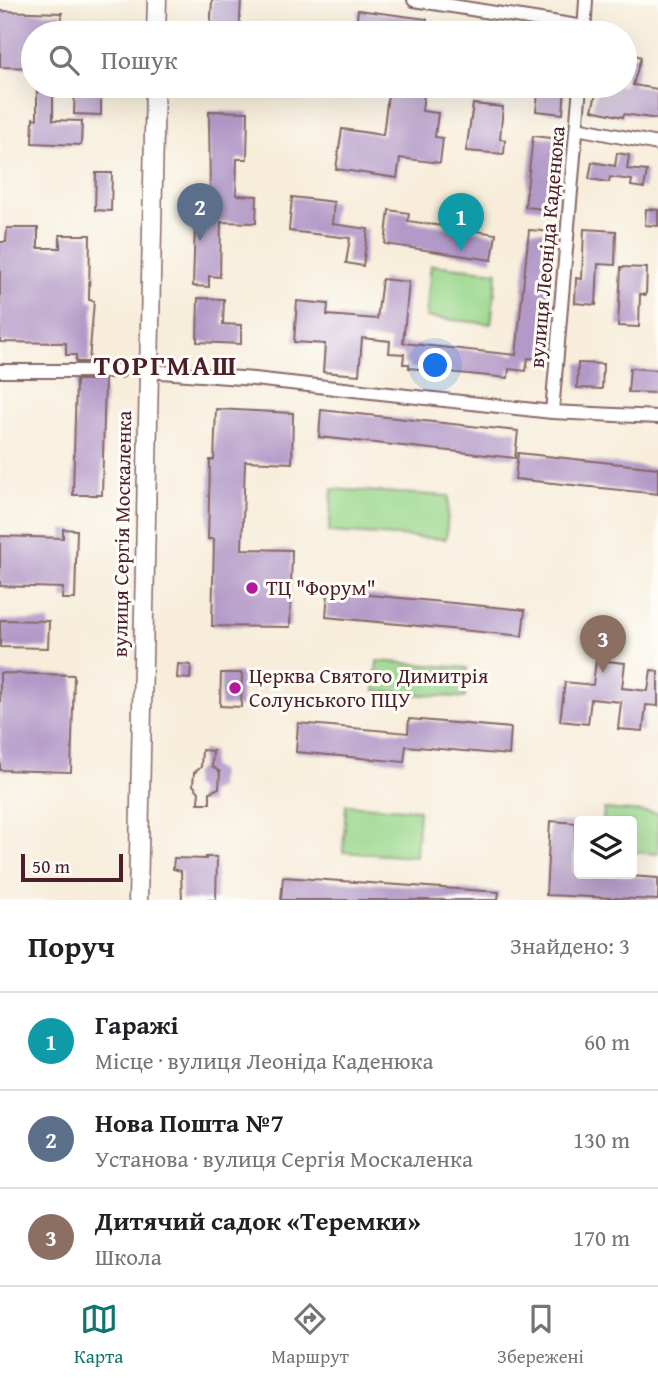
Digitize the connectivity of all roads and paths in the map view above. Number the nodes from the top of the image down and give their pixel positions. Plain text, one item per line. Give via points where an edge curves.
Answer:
1 (157, 0) edge
2 (414, 0) edge
3 (586, 0) edge
4 (156, 21) edge
5 (533, 21) edge
6 (585, 21) edge
7 (155, 98) edge
8 (579, 98) edge
9 (577, 128) junction
10 (658, 144) edge
11 (0, 371) edge
12 (120, 371) dead end
13 (148, 372) junction
14 (552, 412) junction
15 (658, 417) edge
16 (138, 900) edge

1 - 4 main road
2 - 5 street
3 - 6 street
7 - 13 main road, вулиця Сергія Москаленка
8 - 9 street, вулиця Леоніда Каденюка
9 - 10 street
9 - 14 street, вулиця Леоніда Каденюка
11 - 12 street
13 - 14 street
13 - 16 main road, вулиця Сергія Москаленка
14 - 15 street

